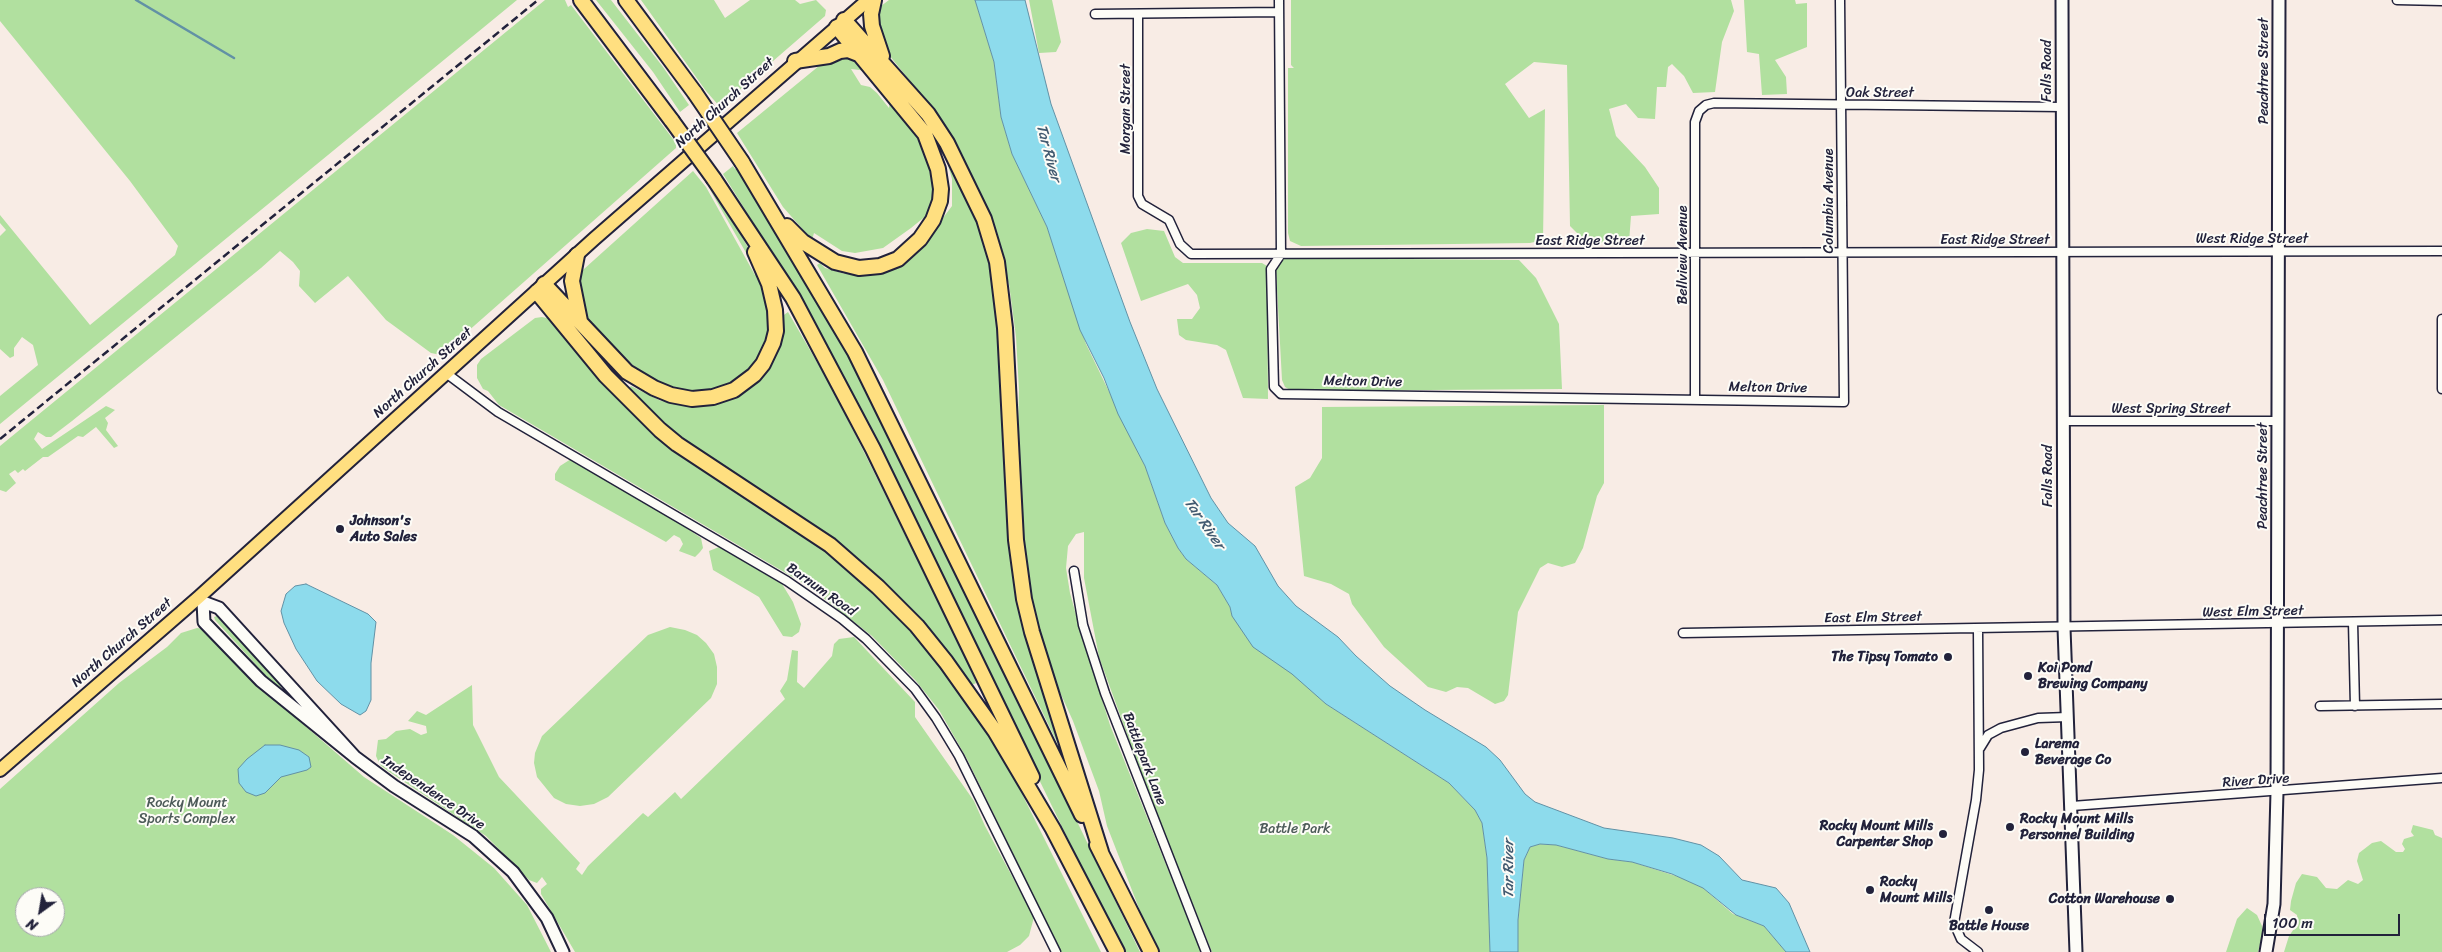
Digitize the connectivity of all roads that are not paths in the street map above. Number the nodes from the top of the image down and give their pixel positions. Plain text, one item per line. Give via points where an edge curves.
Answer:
1 (626, 0) edge
2 (868, 0) edge
3 (874, 0) edge
4 (1279, 0) edge
5 (1840, 0) edge
6 (2062, 0) edge
7 (2279, 0) edge
8 (2397, 0) edge
9 (2442, 1) edge
10 (583, 2) edge
11 (1279, 12) junction
12 (1095, 14) dead end
13 (1138, 14) junction
14 (841, 23) junction
15 (860, 55) junction
16 (795, 61) junction
17 (886, 66) junction
18 (1841, 105) junction
19 (2062, 107) junction
20 (1699, 111) joint
21 (745, 167) junction
22 (1142, 204) joint
23 (742, 219) junction
24 (2442, 251) edge
25 (1842, 252) junction
26 (2063, 252) junction
27 (2278, 252) junction
28 (1696, 253) junction
29 (1281, 254) junction
30 (577, 255) junction
31 (541, 288) junction
32 (2442, 319) edge
33 (581, 324) junction
34 (446, 373) junction
35 (2442, 389) edge
36 (1694, 400) junction
37 (1844, 402) joint
38 (2063, 421) junction
39 (2278, 422) junction
40 (1074, 571) dead end
41 (201, 600) junction
42 (2442, 620) edge
43 (2353, 622) junction
44 (2278, 624) junction
45 (2064, 628) junction
46 (1978, 629) junction
47 (1683, 634) dead end
48 (2442, 704) edge
49 (2320, 706) dead end
50 (2355, 706) junction
51 (2068, 717) junction
52 (1980, 749) junction
53 (355, 757) junction
54 (0, 770) edge
55 (2442, 778) edge
56 (2277, 792) junction
57 (2072, 806) junction
58 (1052, 829) junction
59 (1101, 852) junction
60 (563, 952) edge
61 (1056, 952) edge
62 (1117, 952) edge
63 (1151, 952) edge
64 (1206, 952) edge
65 (1978, 952) edge
66 (2076, 952) edge
67 (2266, 952) edge

1 - 21 highway, bridge
2 - 14 main road, North Church Street
3 - 17 highway via 871,14 874,38
4 - 11 street, Melton Drive
5 - 18 street, Columbia Avenue
6 - 19 main road, Falls Road
7 - 27 main road, Peachtree Street
8 - 9 street
10 - 23 highway, bridge
11 - 13 street
11 - 29 street, Melton Drive
12 - 13 street
13 - 22 street, Morgan Street via 1138,196
14 - 15 highway
14 - 16 main road, North Church Street
14 - 17 highway
15 - 16 highway via 848,50
15 - 21 highway via 925,134 934,156 940,180 940,201 933,220 920,239 898,259 880,266 859,268 835,262 795,235
16 - 30 main road, North Church Street
17 - 59 highway via 928,114 947,143 984,219 997,262 1005,328 1016,540 1024,599
18 - 19 street, Oak Street
18 - 20 street, Oak Street via 1714,103
18 - 25 street, Columbia Avenue
19 - 26 main road, Falls Road
20 - 28 street, Bellview Avenue via 1695,122
21 - 59 highway via 855,352
22 - 29 street, East Ridge Street via 1169,220 1180,244 1191,254
23 - 33 highway via 769,284 776,320 773,343 763,364 744,384 723,395 702,399 663,393 627,372
23 - 58 highway via 792,298 872,448 1044,803
24 - 27 street, West Ridge Street
25 - 26 street, East Ridge Street
25 - 28 street, East Ridge Street
25 - 37 street, Columbia Avenue
26 - 27 street, West Ridge Street
26 - 38 main road, Falls Road
27 - 39 main road, Peachtree Street
28 - 29 street, East Ridge Street
28 - 36 street, Bellview Avenue
29 - 36 street, Melton Drive via 1271,269 1274,386 1281,394
30 - 31 main road, North Church Street
30 - 33 highway via 572,281
31 - 33 highway
31 - 34 main road, North Church Street
31 - 58 highway via 606,376 660,430 830,545 917,626 995,731
32 - 35 street
34 - 41 main road, North Church Street
34 - 61 street, Barnum Road via 498,412 787,581 866,639 915,690 936,718 959,756
36 - 37 street, Melton Drive
38 - 39 street, West Spring Street
38 - 45 main road, Falls Road
39 - 44 main road, Peachtree Street
40 - 64 street, Battlepark Lane via 1083,625 1105,693
41 - 53 main road via 219,608
41 - 53 main road via 204,622 261,681
41 - 54 main road, North Church Street
42 - 43 street, West Elm Street
43 - 44 street, West Elm Street
43 - 50 street
44 - 45 street, West Elm Street
44 - 56 main road, Peachtree Street
45 - 46 street, East Elm Street
45 - 51 main road, Falls Road
46 - 47 street, East Elm Street
46 - 52 street
48 - 50 street
49 - 50 street
51 - 52 street via 2038,718 2001,728 1988,735
51 - 57 main road, Falls Road
52 - 65 street via 1976,800 1954,923 1961,939
53 - 60 main road, Independence Drive via 473,836 513,872 547,918
55 - 56 street, River Drive
56 - 57 street, River Drive
56 - 67 main road, Peachtree Street via 2274,904
57 - 66 main road, Falls Road
58 - 62 highway
59 - 63 highway

